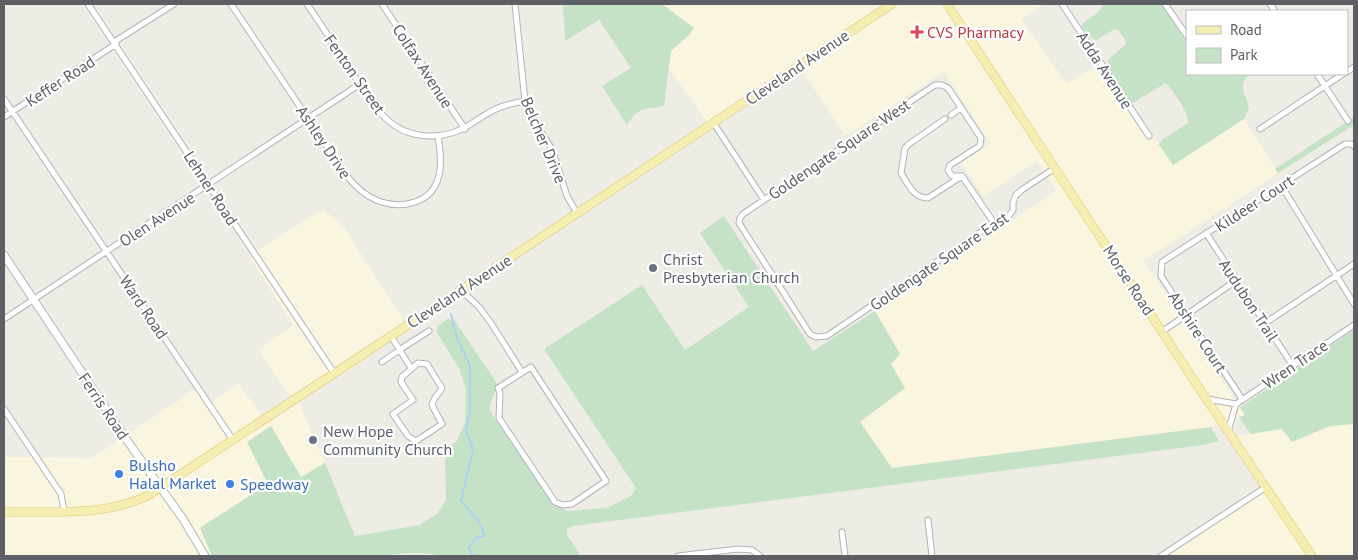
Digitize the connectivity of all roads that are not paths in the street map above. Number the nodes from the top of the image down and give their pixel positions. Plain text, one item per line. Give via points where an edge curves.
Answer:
1 (88, 4) edge
2 (174, 4) edge
3 (231, 4) edge
4 (307, 4) edge
5 (382, 4) edge
6 (515, 4) edge
7 (892, 4) edge
8 (947, 4) edge
9 (1062, 4) edge
10 (1165, 4) edge
11 (1186, 35) edge
12 (115, 43) junction
13 (1318, 75) edge
14 (1342, 75) edge
15 (360, 84) junction
16 (1325, 86) junction
17 (4, 98) edge
18 (525, 101) junction
19 (961, 108) junction
20 (12, 112) junction
21 (951, 115) dead end
22 (4, 117) edge
23 (308, 118) junction
24 (945, 119) dead end
25 (1348, 121) dead end
26 (713, 122) junction
27 (465, 128) junction
28 (1260, 129) dead end
29 (438, 136) junction
30 (1149, 136) dead end
31 (1354, 146) edge
32 (1055, 168) junction
33 (962, 176) junction
34 (209, 185) junction
35 (1281, 185) junction
36 (764, 200) junction
37 (577, 213) junction
38 (994, 223) junction
39 (1206, 234) junction
40 (107, 252) junction
41 (4, 255) edge
42 (1162, 262) joint
43 (1354, 264) edge
44 (1337, 276) junction
45 (1237, 280) junction
46 (461, 290) junction
47 (34, 300) junction
48 (1354, 304) edge
49 (1186, 315) junction
50 (4, 319) edge
51 (1265, 323) junction
52 (1354, 325) edge
53 (1163, 331) junction
54 (429, 332) dead end
55 (810, 334) joint
56 (390, 336) junction
57 (399, 350) junction
58 (382, 362) dead end
59 (1293, 366) junction
60 (411, 368) junction
61 (522, 372) junction
62 (334, 373) junction
63 (1206, 399) junction
64 (1242, 399) junction
65 (1236, 404) junction
66 (4, 409) edge
67 (1228, 431) junction
68 (233, 440) junction
69 (1266, 487) junction
70 (161, 488) junction
71 (64, 511) junction
72 (4, 512) edge
73 (928, 520) dead end
74 (842, 532) dead end
75 (721, 553) edge
76 (204, 556) edge
77 (678, 556) edge
78 (760, 556) edge
79 (845, 556) edge
80 (932, 556) edge
81 (1160, 556) edge
82 (1312, 556) edge

1 - 12 street, Lehner Road
2 - 12 street, Keffer Road
3 - 23 street, Ashley Drive
4 - 15 street, Fenton Street
5 - 27 street, Colfax Avenue
6 - 18 street, Belcher Drive
7 - 26 main road, Cleveland Avenue
8 - 32 main road, Morse Road
9 - 30 street, Adda Avenue
10 - 11 street
12 - 20 street, Keffer Road
12 - 34 street, Lehner Road
13 - 16 street
14 - 16 street
15 - 23 street, Olen Avenue
15 - 29 street, Fenton Street via 396,127 419,135
16 - 25 street
16 - 28 street
17 - 20 street, Ward Road
18 - 27 street, Fenton Street via 491,111
18 - 37 street, Belcher Drive via 552,150 567,196
19 - 21 street
19 - 33 street via 981,138 978,147 948,167 952,176
19 - 36 street, Goldengate Square West via 948,88 936,85
20 - 22 street, Keffer Road
20 - 40 street, Ward Road
23 - 29 street, Ashley Drive via 357,188 376,200 402,205 426,197 435,187 440,174
23 - 34 street, Olen Avenue
24 - 33 street via 905,148 901,173 914,193 922,198 928,198
26 - 36 street
26 - 37 main road, Cleveland Avenue
27 - 29 street, Fenton Street
31 - 35 street, Kildeer Court via 1345,144
32 - 38 street, Goldengate Square East via 1016,195 1008,217
32 - 53 main road, Morse Road
33 - 38 street
34 - 40 street, Olen Avenue
34 - 62 street, Lehner Road
35 - 39 street, Kildeer Court
35 - 44 street
36 - 55 street, Goldengate Square West via 743,214 739,223
37 - 46 main road, Cleveland Avenue
38 - 55 street, Goldengate Square East via 828,336 822,338
39 - 42 street, Kildeer Court
39 - 45 street, Audubon Trail
40 - 47 street, Olen Avenue
40 - 68 street, Ward Road
41 - 47 main road, Ferris Road
42 - 49 street, Abshire Court via 1161,276
43 - 44 street
44 - 48 street
44 - 51 street
45 - 49 street
45 - 51 street, Audubon Trail
46 - 56 main road, Cleveland Avenue
46 - 61 street via 485,315
47 - 50 street, Olen Avenue
47 - 70 main road, Ferris Road
49 - 53 street
49 - 64 street, Abshire Court
51 - 59 street, Audubon Trail
52 - 59 street, Wren Trace
53 - 63 main road, Morse Road
54 - 57 street
56 - 57 street
56 - 62 main road, Cleveland Avenue
57 - 58 street
57 - 60 street
59 - 64 street, Wren Trace
60 - 60 street via 404,373 401,382 413,400 393,414 408,436 416,441 442,424 432,405 442,388 427,364 418,363
61 - 61 street via 498,388 499,418 555,502 572,504 606,481 531,367
62 - 68 main road, Cleveland Avenue
63 - 65 street
63 - 67 main road, Morse Road
64 - 65 street, Wren Trace
65 - 67 street
66 - 71 street via 61,494
67 - 69 main road, Morse Road
68 - 70 main road, Cleveland Avenue
69 - 81 street
69 - 82 main road, Morse Road
70 - 71 main road, Cleveland Avenue via 122,506
70 - 76 main road, Ferris Road
71 - 72 main road, Cleveland Avenue
73 - 80 street
74 - 79 street
75 - 77 street
75 - 78 street via 752,550

